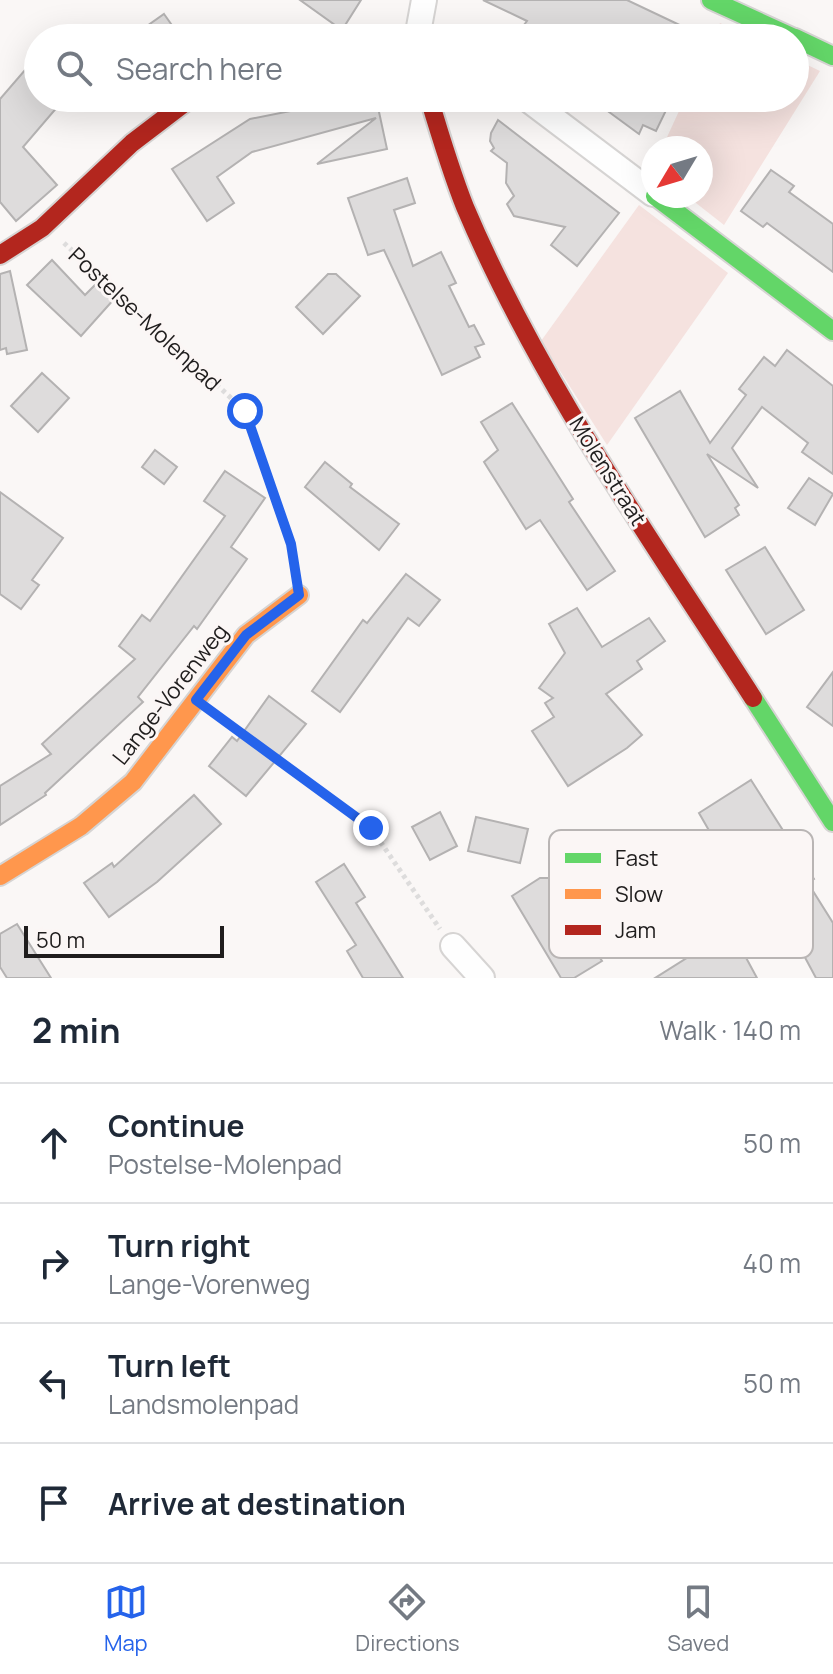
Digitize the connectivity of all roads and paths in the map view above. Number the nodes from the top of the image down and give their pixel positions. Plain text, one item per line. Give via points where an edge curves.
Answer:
1 (424, 0) edge
2 (711, 0) edge
3 (420, 24) edge
4 (764, 24) edge
5 (809, 45) edge
6 (833, 56) edge
7 (169, 112) edge
8 (433, 112) edge
9 (544, 112) edge
10 (641, 185) edge
11 (671, 208) edge
12 (45, 226) junction
13 (0, 255) edge
14 (833, 331) edge
15 (299, 595) joint
16 (196, 700) junction
17 (833, 822) edge
18 (0, 876) edge
19 (453, 946) joint
20 (482, 978) edge

1 - 3 street
2 - 4 street
5 - 6 street
7 - 12 street
8 - 17 street, Molenstraat via 455,186 543,368
9 - 10 street
11 - 14 street
12 - 13 street
12 - 15 path, Postelse-Molenpad via 245,411 291,544
15 - 16 street, Lange-Vorenweg via 246,635
16 - 18 street, Lange-Vorenweg via 133,782 81,826
16 - 19 path via 371,828
19 - 20 street

